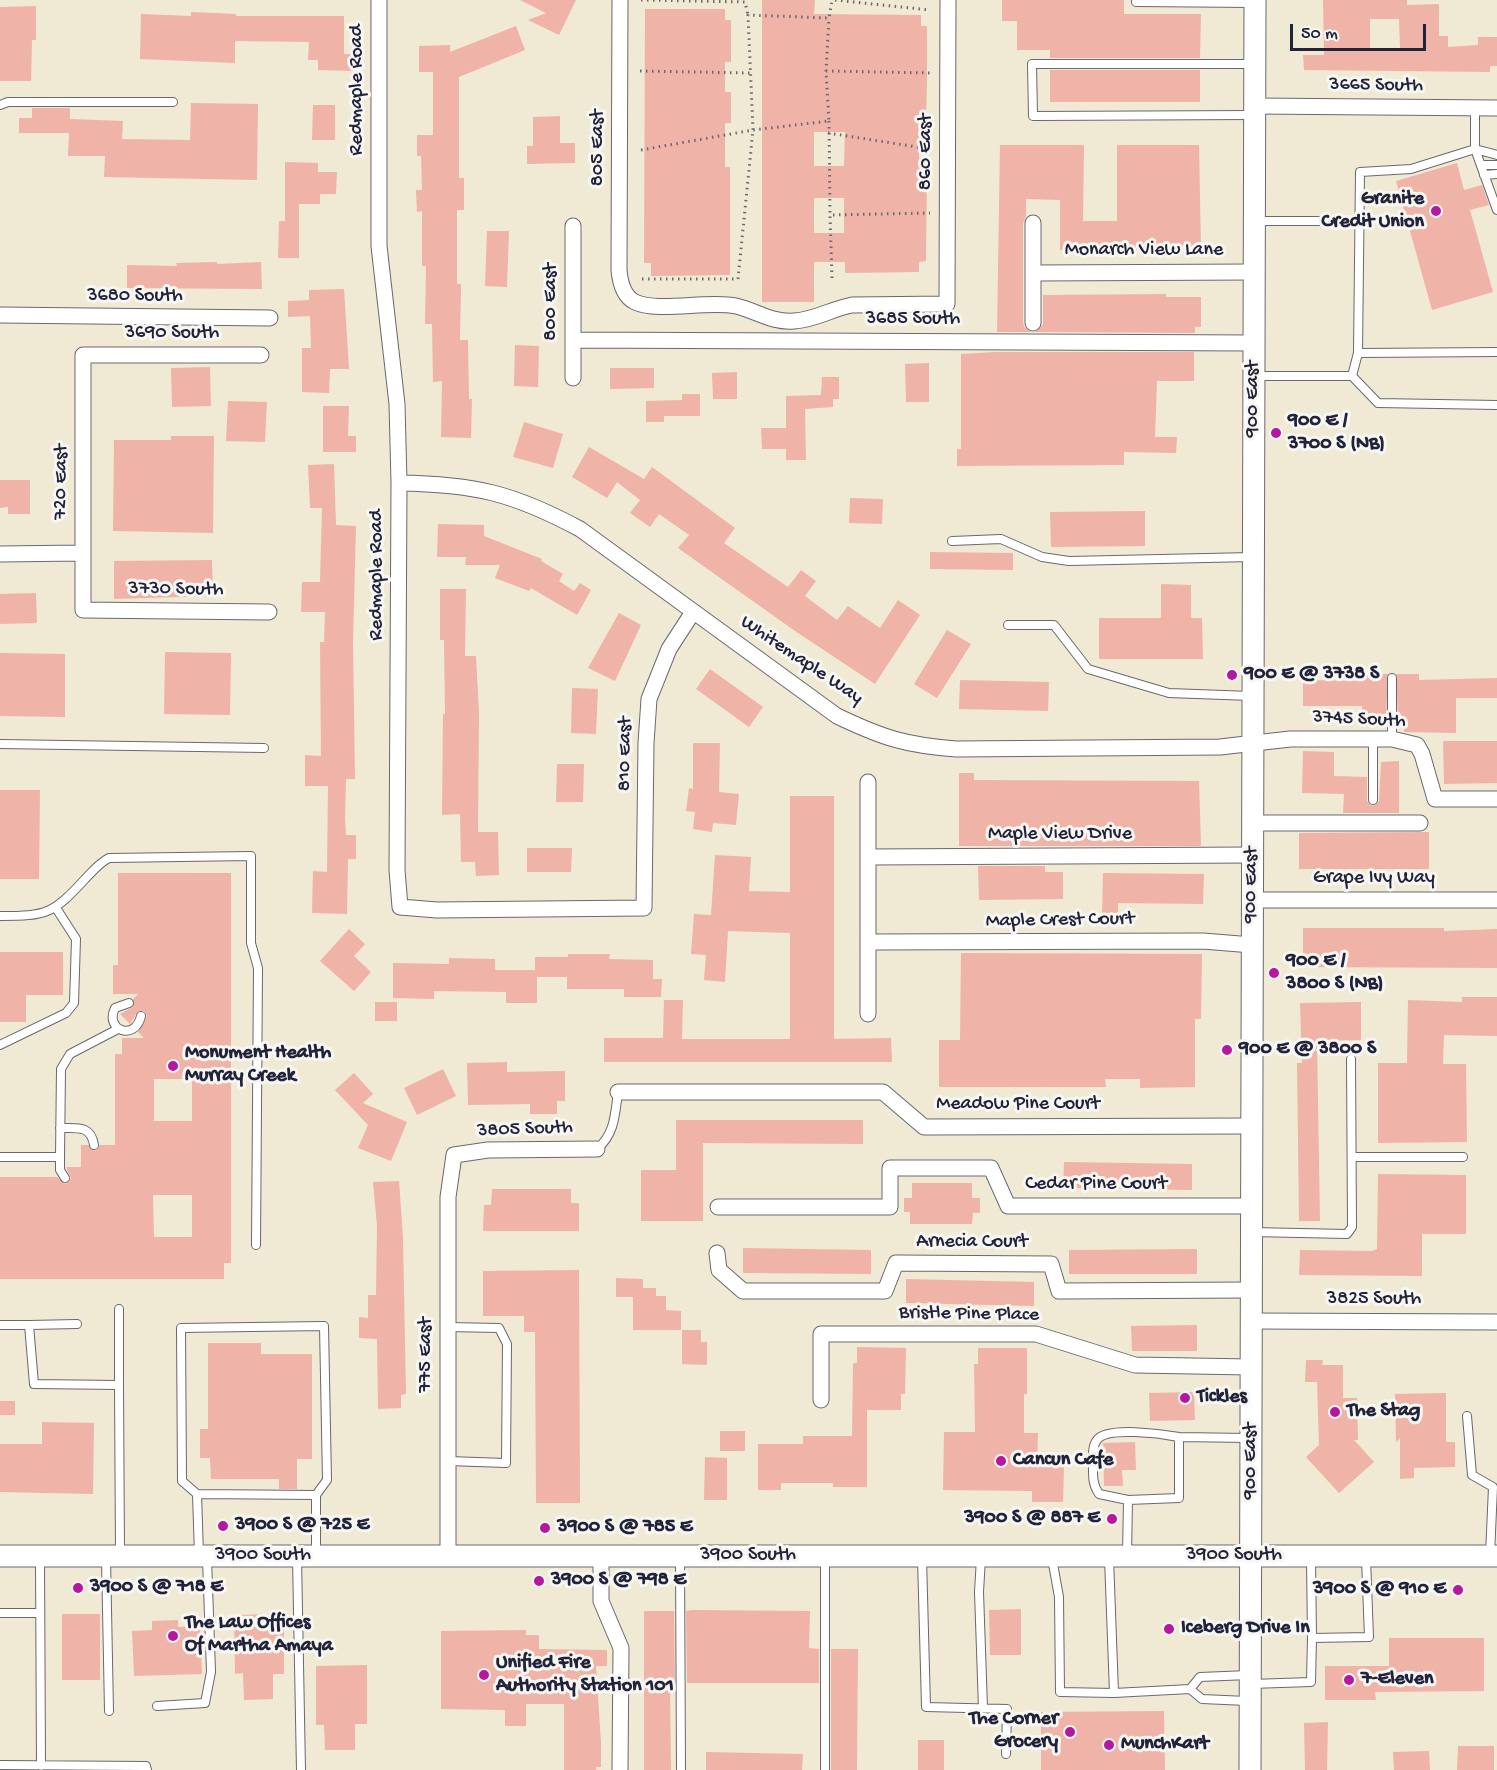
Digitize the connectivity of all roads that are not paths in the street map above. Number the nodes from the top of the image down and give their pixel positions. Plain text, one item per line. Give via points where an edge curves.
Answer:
1 (379, 0) edge
2 (620, 0) edge
3 (948, 0) edge
4 (1136, 2) dead end
5 (1255, 2) edge
6 (1255, 64) junction
7 (173, 102) dead end
8 (0, 105) edge
9 (1475, 108) junction
10 (1497, 108) edge
11 (1254, 110) junction
12 (1475, 149) junction
13 (1497, 155) edge
14 (1481, 165) junction
15 (1497, 165) edge
16 (1497, 174) edge
17 (1484, 175) junction
18 (1488, 184) junction
19 (1497, 185) edge
20 (1494, 193) edge
21 (1496, 205) edge
22 (1254, 221) junction
23 (1359, 221) junction
24 (1033, 223) dead end
25 (573, 226) dead end
26 (1254, 272) junction
27 (1033, 273) junction
28 (948, 304) joint
29 (0, 315) edge
30 (270, 318) dead end
31 (1033, 323) dead end
32 (573, 340) junction
33 (1254, 343) junction
34 (1358, 352) junction
35 (1497, 352) edge
36 (83, 355) joint
37 (261, 355) dead end
38 (1254, 376) junction
39 (1352, 376) junction
40 (573, 378) dead end
41 (1497, 405) edge
42 (399, 483) junction
43 (952, 541) dead end
44 (0, 554) edge
45 (82, 554) junction
46 (1253, 557) junction
47 (83, 610) joint
48 (269, 612) dead end
49 (693, 612) junction
50 (1008, 625) dead end
51 (1392, 678) dead end
52 (1252, 696) junction
53 (1372, 739) junction
54 (1392, 739) junction
55 (0, 744) edge
56 (1253, 744) junction
57 (264, 748) dead end
58 (868, 782) dead end
59 (1497, 799) edge
60 (1373, 800) dead end
61 (1420, 822) dead end
62 (1253, 823) junction
63 (1252, 855) junction
64 (868, 857) junction
65 (1252, 900) junction
66 (1497, 900) edge
67 (56, 908) junction
68 (644, 908) joint
69 (0, 916) edge
70 (868, 942) junction
71 (1252, 945) junction
72 (129, 1003) dead end
73 (868, 1014) dead end
74 (141, 1016) dead end
75 (118, 1029) junction
76 (0, 1045) edge
77 (1351, 1059) dead end
78 (618, 1092) joint
79 (1251, 1126) junction
80 (60, 1128) junction
81 (94, 1145) dead end
82 (597, 1149) joint
83 (454, 1155) joint
84 (0, 1157) edge
85 (60, 1157) junction
86 (1352, 1157) junction
87 (1464, 1157) dead end
88 (65, 1178) dead end
89 (1250, 1206) junction
90 (718, 1207) dead end
91 (1250, 1232) junction
92 (256, 1245) dead end
93 (717, 1252) dead end
94 (1251, 1290) junction
95 (119, 1310) dead end
96 (1250, 1321) junction
97 (1497, 1322) edge
98 (77, 1324) dead end
99 (0, 1325) edge
100 (29, 1325) junction
101 (448, 1327) junction
102 (1251, 1367) junction
103 (119, 1384) junction
104 (821, 1400) dead end
105 (1467, 1416) dead end
106 (1179, 1437) junction
107 (1252, 1438) junction
108 (448, 1461) junction
109 (197, 1494) junction
110 (316, 1495) junction
111 (1128, 1500) junction
112 (0, 1556) edge
113 (40, 1556) junction
114 (113, 1556) junction
115 (306, 1556) junction
116 (448, 1556) junction
117 (601, 1556) junction
118 (680, 1556) junction
119 (825, 1556) junction
120 (922, 1556) junction
121 (982, 1556) junction
122 (1252, 1556) junction
123 (1311, 1556) junction
124 (1366, 1556) junction
125 (1493, 1556) edge
126 (203, 1557) junction
127 (1052, 1557) junction
128 (1118, 1557) junction
129 (0, 1613) edge
130 (39, 1613) junction
131 (1312, 1638) junction
132 (1251, 1687) junction
133 (1190, 1689) junction
134 (1114, 1694) junction
135 (157, 1706) dead end
136 (983, 1708) junction
137 (109, 1711) dead end
138 (1006, 1754) dead end
139 (0, 1766) edge
140 (41, 1766) junction
141 (147, 1770) edge
142 (300, 1770) edge
143 (620, 1770) edge
144 (681, 1770) edge
145 (825, 1770) edge
146 (1251, 1770) edge

1 - 42 street, Redmaple Road via 379,246 397,404
2 - 28 street, 805 East via 619,270 626,295 642,304 723,305 770,320 791,321 812,319 852,305
3 - 28 street, 860 East
4 - 5 lane
5 - 6 main road, 900 East
6 - 11 main road, 900 East
6 - 11 lane via 1032,64 1033,116
7 - 8 lane
9 - 10 street, 3665 South
9 - 11 street, 3665 South
9 - 12 lane
11 - 22 main road, 900 East
12 - 13 lane
12 - 14 lane
12 - 23 lane via 1410,169 1360,172
14 - 15 lane
14 - 17 lane
16 - 17 lane
17 - 18 lane
18 - 19 lane
18 - 20 lane
20 - 21 lane
22 - 23 lane
22 - 26 main road, 900 East
23 - 34 lane
24 - 27 street
25 - 32 street, 800 East
26 - 27 street, Monarch View Lane
26 - 33 main road, 900 East
27 - 31 street
29 - 30 street, 3680 South
32 - 33 street, 3685 South
32 - 40 street, 800 East
33 - 38 main road, 900 East
34 - 35 lane
34 - 39 lane
36 - 37 street, 3690 South
36 - 45 street, 720 East
38 - 39 lane
38 - 46 main road, 900 East
39 - 41 lane via 1378,403
42 - 49 street, Whitemaple Way via 474,488 508,495 580,529
42 - 68 street, Redmaple Road via 400,907 602,911
43 - 46 lane via 1001,539 1042,556 1069,561
44 - 45 street
45 - 47 street, 720 East
46 - 52 main road, 900 East
47 - 48 street, 3730 South
49 - 56 street, Whitemaple Way via 837,716 875,734 912,745 968,749
49 - 68 street, 810 East via 669,649 649,699
50 - 52 lane via 1054,625 1088,669 1169,693
51 - 54 lane
52 - 56 main road, 900 East
53 - 54 street, 3745 South
53 - 56 street, 3745 South via 1290,739
53 - 60 lane
54 - 59 street, 3745 South via 1416,745 1435,799
55 - 57 lane
56 - 62 main road, 900 East
58 - 64 street
61 - 62 street
62 - 63 main road, 900 East
63 - 64 street, Maple View Drive
63 - 65 main road, 900 East
64 - 70 street
65 - 66 street, Grape Ivy Way
65 - 71 main road, 900 East
67 - 69 lane via 40,915
67 - 76 lane via 76,939 74,1004 66,1012
67 - 92 lane via 110,858 251,856 251,943 258,968
70 - 71 street, Maple Crest Court via 1203,941
70 - 73 street
71 - 79 main road, 900 East
72 - 75 lane via 119,1005 113,1012
74 - 75 lane via 132,1030
75 - 80 lane via 70,1054 61,1069
77 - 86 lane
78 - 79 street, Meadow Pine Court via 884,1092 924,1127
78 - 82 lane via 608,1140
79 - 89 main road, 900 East
80 - 81 lane via 86,1128
80 - 85 lane
82 - 83 street, 3805 South via 488,1150
83 - 101 street, 775 East via 448,1197
84 - 85 lane
85 - 88 lane via 60,1170
86 - 87 lane
86 - 91 lane via 1352,1227 1347,1234
89 - 90 street, Cedar Pine Court via 1008,1206 991,1168 890,1168 890,1207
89 - 91 main road, 900 East
91 - 94 main road, 900 East
93 - 94 street, Arnecia Court via 719,1270 743,1291 885,1291 896,1263 1051,1264 1059,1291
94 - 96 main road, 900 East
95 - 103 lane
96 - 97 street, 3825 South
96 - 102 main road, 900 East
98 - 100 lane
99 - 100 lane
100 - 103 lane via 34,1384
101 - 108 street, 775 East
101 - 108 lane via 500,1328 507,1344 506,1463
102 - 104 street, Bristle Pine Place via 1135,1365 1036,1334 820,1334
102 - 107 main road, 900 East
103 - 114 lane
105 - 125 lane via 1472,1475 1492,1487
106 - 107 lane
106 - 111 lane via 1179,1498
106 - 111 lane via 1106,1433 1097,1439 1093,1450 1093,1486 1099,1494
107 - 122 main road, 900 East
108 - 116 street, 775 East
109 - 110 lane
109 - 110 lane via 182,1481 181,1328 324,1326 327,1480
109 - 126 lane
110 - 115 lane
111 - 128 lane
112 - 113 main road, 3900 South
113 - 114 main road, 3900 South
113 - 130 lane
114 - 126 main road, 3900 South
114 - 137 lane
115 - 116 main road, 3900 South
115 - 126 main road, 3900 South
115 - 142 lane
116 - 117 main road, 3900 South
117 - 118 main road, 3900 South
117 - 143 street via 602,1601 621,1648
118 - 119 main road, 3900 South
118 - 144 lane
119 - 120 main road, 3900 South
119 - 145 lane
120 - 121 main road, 3900 South
120 - 136 lane via 926,1707
121 - 127 main road, 3900 South
121 - 136 lane via 979,1592
122 - 123 main road, 3900 South
122 - 128 main road, 3900 South
122 - 132 main road, 900 East
123 - 124 main road, 3900 South
123 - 131 lane
124 - 125 main road, 3900 South
124 - 131 lane via 1369,1637
126 - 135 lane via 211,1672 205,1703
127 - 128 main road, 3900 South
127 - 134 lane via 1059,1597 1060,1692
128 - 134 lane
129 - 130 lane
130 - 140 lane
131 - 132 lane via 1311,1682
132 - 133 lane via 1202,1699
132 - 133 lane via 1200,1677
132 - 146 main road, 900 East
133 - 134 lane
136 - 138 lane via 1007,1709
139 - 140 lane
140 - 141 lane via 146,1766

